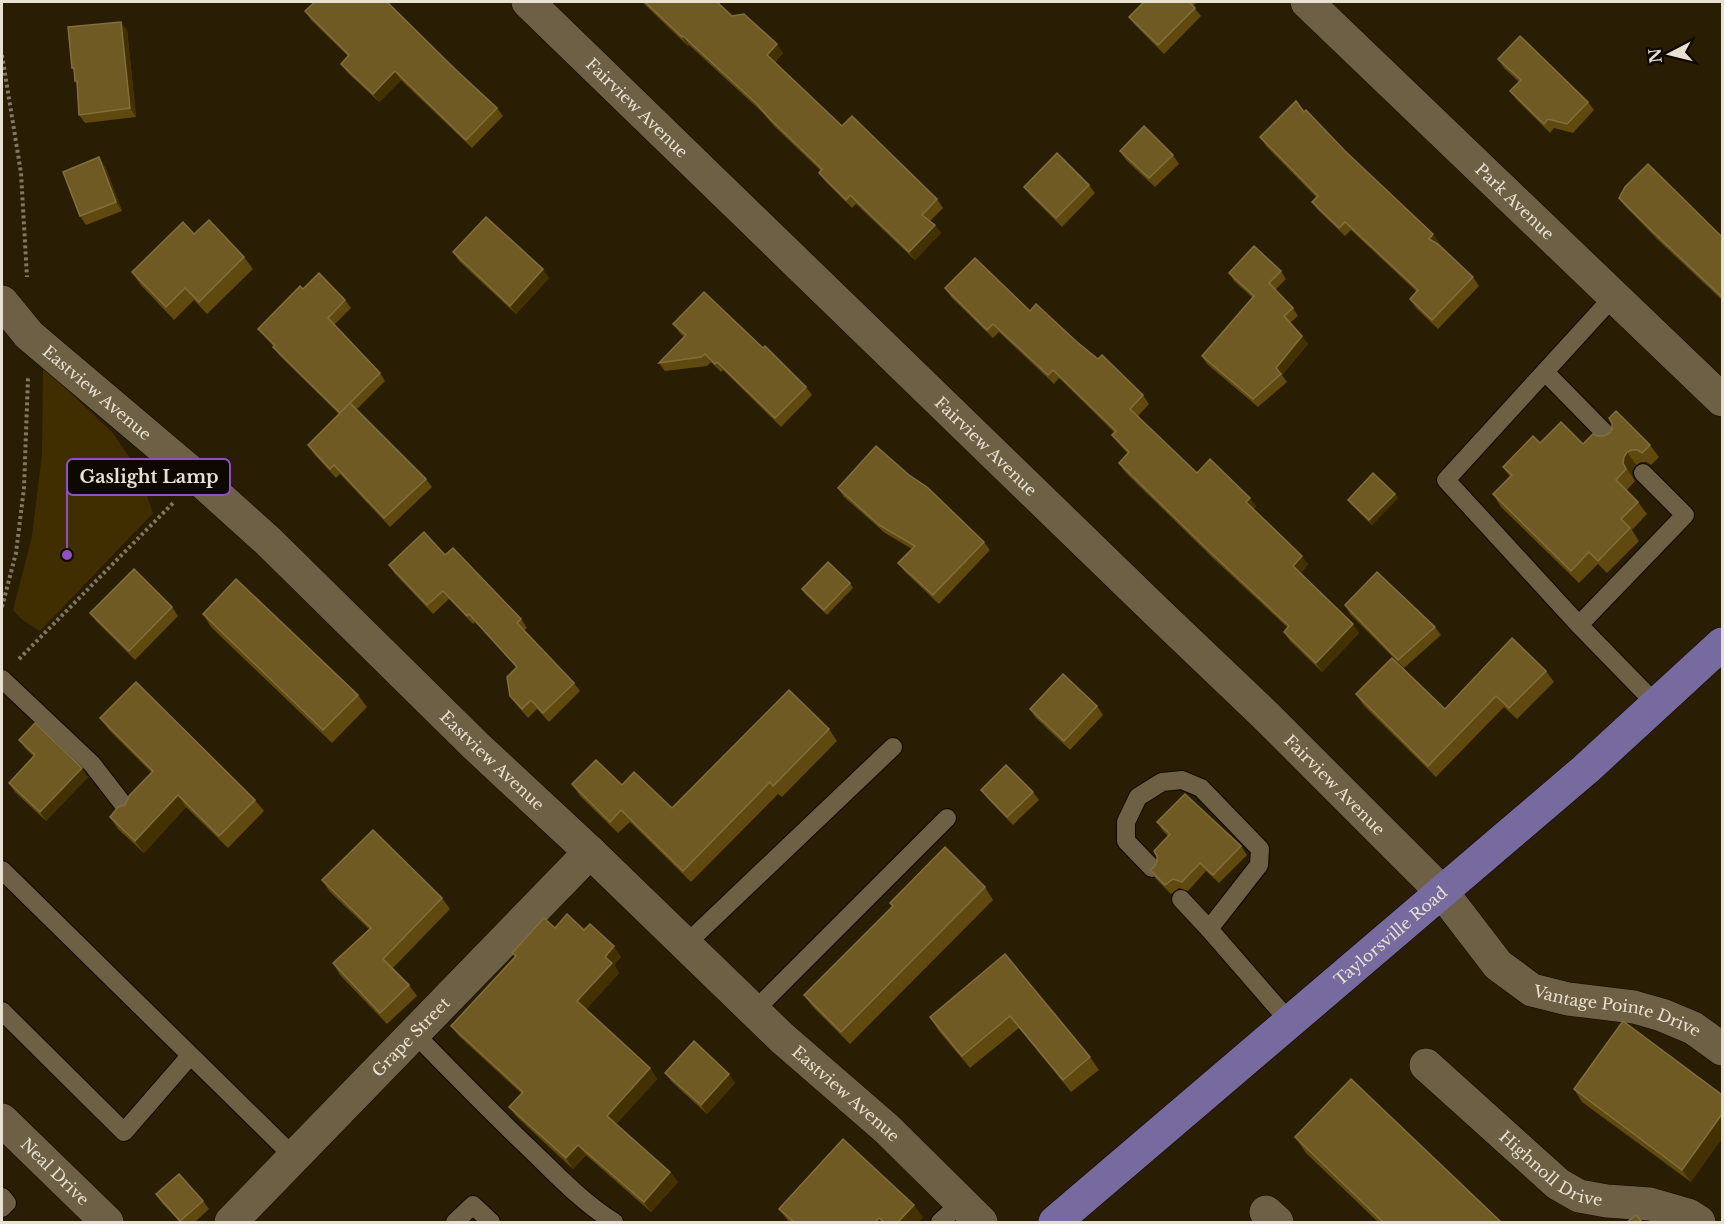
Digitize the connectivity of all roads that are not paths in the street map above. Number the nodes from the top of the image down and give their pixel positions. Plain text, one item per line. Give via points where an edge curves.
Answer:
1 (528, 2) edge
2 (1307, 2) edge
3 (1614, 296) junction
4 (2, 302) edge
5 (1545, 372) junction
6 (1722, 400) edge
7 (1610, 438) edge
8 (1643, 473) edge
9 (1579, 625) junction
10 (1722, 644) edge
11 (2, 679) edge
12 (1656, 704) junction
13 (892, 747) dead end
14 (126, 808) edge
15 (947, 818) dead end
16 (590, 852) junction
17 (1152, 868) edge
18 (2, 870) edge
19 (1442, 892) junction
20 (1181, 898) edge
21 (1209, 929) junction
22 (685, 945) junction
23 (2, 1011) edge
24 (754, 1011) junction
25 (1289, 1021) junction
26 (414, 1033) junction
27 (1722, 1049) edge
28 (190, 1056) junction
29 (1426, 1065) dead end
30 (2, 1119) edge
31 (294, 1157) junction
32 (2, 1197) edge
33 (2, 1208) edge
34 (961, 1216) edge
35 (108, 1222) edge
36 (231, 1222) edge
37 (455, 1222) edge
38 (490, 1222) edge
39 (614, 1222) edge
40 (1055, 1222) edge
41 (1699, 1222) edge

1 - 19 street, Fairview Avenue via 1265,715
2 - 3 street, Park Avenue
3 - 5 lane
3 - 6 street, Park Avenue
4 - 16 street, Eastview Avenue via 29,335 268,541
5 - 7 lane
5 - 9 lane via 1446,480
8 - 9 lane via 1685,515
9 - 12 lane
10 - 12 main road, Taylorsville Road
11 - 14 lane via 92,764
12 - 19 main road, Taylorsville Road
13 - 22 lane
15 - 24 lane
16 - 22 street, Eastview Avenue
16 - 26 street, Grape Street
17 - 21 lane via 1126,841 1126,822 1138,797 1162,782 1182,780 1201,788 1260,849 1259,865
18 - 28 lane
19 - 25 main road, Taylorsville Road
19 - 27 street, Vantage Pointe Drive via 1498,965 1532,990 1662,1015 1693,1028
20 - 21 lane
21 - 25 lane
22 - 24 street, Eastview Avenue
23 - 28 lane via 124,1132
24 - 34 street, Eastview Avenue via 888,1129
25 - 40 main road, Taylorsville Road
26 - 31 street, Grape Street
26 - 39 lane via 550,1169
28 - 31 lane
29 - 41 street, Highnoll Drive via 1558,1184 1579,1196 1650,1204
30 - 35 street, Neal Drive
31 - 36 street, Grape Street
32 - 33 lane via 7,1203
37 - 38 lane via 473,1205

